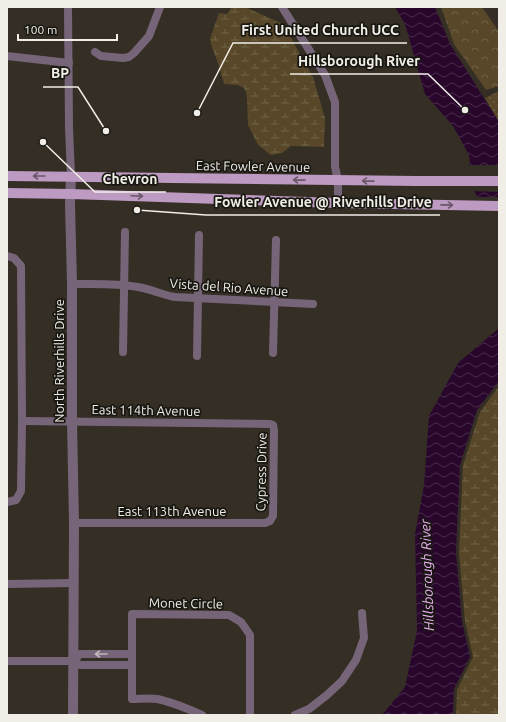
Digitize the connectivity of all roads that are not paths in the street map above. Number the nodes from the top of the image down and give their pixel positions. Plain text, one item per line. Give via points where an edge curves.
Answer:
1 (68, 7) edge
2 (160, 7) edge
3 (282, 7) edge
4 (95, 52) dead end
5 (7, 56) edge
6 (69, 63) junction
7 (7, 176) edge
8 (71, 176) junction
9 (338, 180) junction
10 (499, 181) edge
11 (7, 193) edge
12 (70, 194) junction
13 (338, 203) junction
14 (499, 206) edge
15 (125, 232) dead end
16 (199, 235) dead end
17 (276, 240) dead end
18 (7, 256) edge
19 (72, 284) junction
20 (124, 285) junction
21 (198, 298) junction
22 (275, 302) junction
23 (313, 304) dead end
24 (123, 352) dead end
25 (273, 353) dead end
26 (197, 356) dead end
27 (22, 422) junction
28 (72, 422) junction
29 (270, 424) joint
30 (7, 502) edge
31 (270, 521) joint
32 (74, 523) junction
33 (74, 583) junction
34 (7, 584) edge
35 (362, 613) dead end
36 (132, 654) junction
37 (7, 661) edge
38 (74, 661) junction
39 (132, 665) junction
40 (73, 715) edge
41 (202, 715) edge
42 (250, 715) edge
43 (295, 715) edge

1 - 6 street, North Riverhills Drive
2 - 4 street via 149,36 129,57 101,56
3 - 9 street via 325,75 336,102 335,167
5 - 6 street
6 - 8 street, North Riverhills Drive
8 -> 7 main road, East Fowler Avenue
9 -> 8 main road, East Fowler Avenue
8 - 12 street, North Riverhills Drive
10 -> 9 main road, East Fowler Avenue
9 - 13 street
11 - 12 main road
12 -> 13 main road
12 - 19 street, North Riverhills Drive
13 -> 14 main road
15 - 20 street
16 - 21 street
17 - 22 street
18 - 27 street via 14,258 21,266
19 - 20 street, Vista del Rio Avenue
19 - 28 street, North Riverhills Drive
20 - 21 street, Vista del Rio Avenue via 175,297
20 - 24 street
21 - 22 street, Vista del Rio Avenue
21 - 26 street
22 - 23 street, Vista del Rio Avenue
22 - 25 street
27 - 28 street, East 114th Avenue
27 - 30 street via 21,491 16,500
28 - 29 street, East 114th Avenue
28 - 32 street, North Riverhills Drive
29 - 31 street, Cypress Drive via 274,430 273,516
31 - 32 street, East 113th Avenue
32 - 33 street, North Riverhills Drive
33 - 34 street
33 - 38 street, North Riverhills Drive
35 - 43 street via 364,638 353,665 342,681 327,695 310,709
36 -> 38 street via 80,654
36 - 39 street, Monet Circle
36 - 42 street, Monet Circle via 132,614 229,615 241,622 250,635
37 - 38 street
38 - 39 street via 80,665
38 - 40 street, North Riverhills Drive
39 - 41 street, Monet Circle via 132,699 158,699

